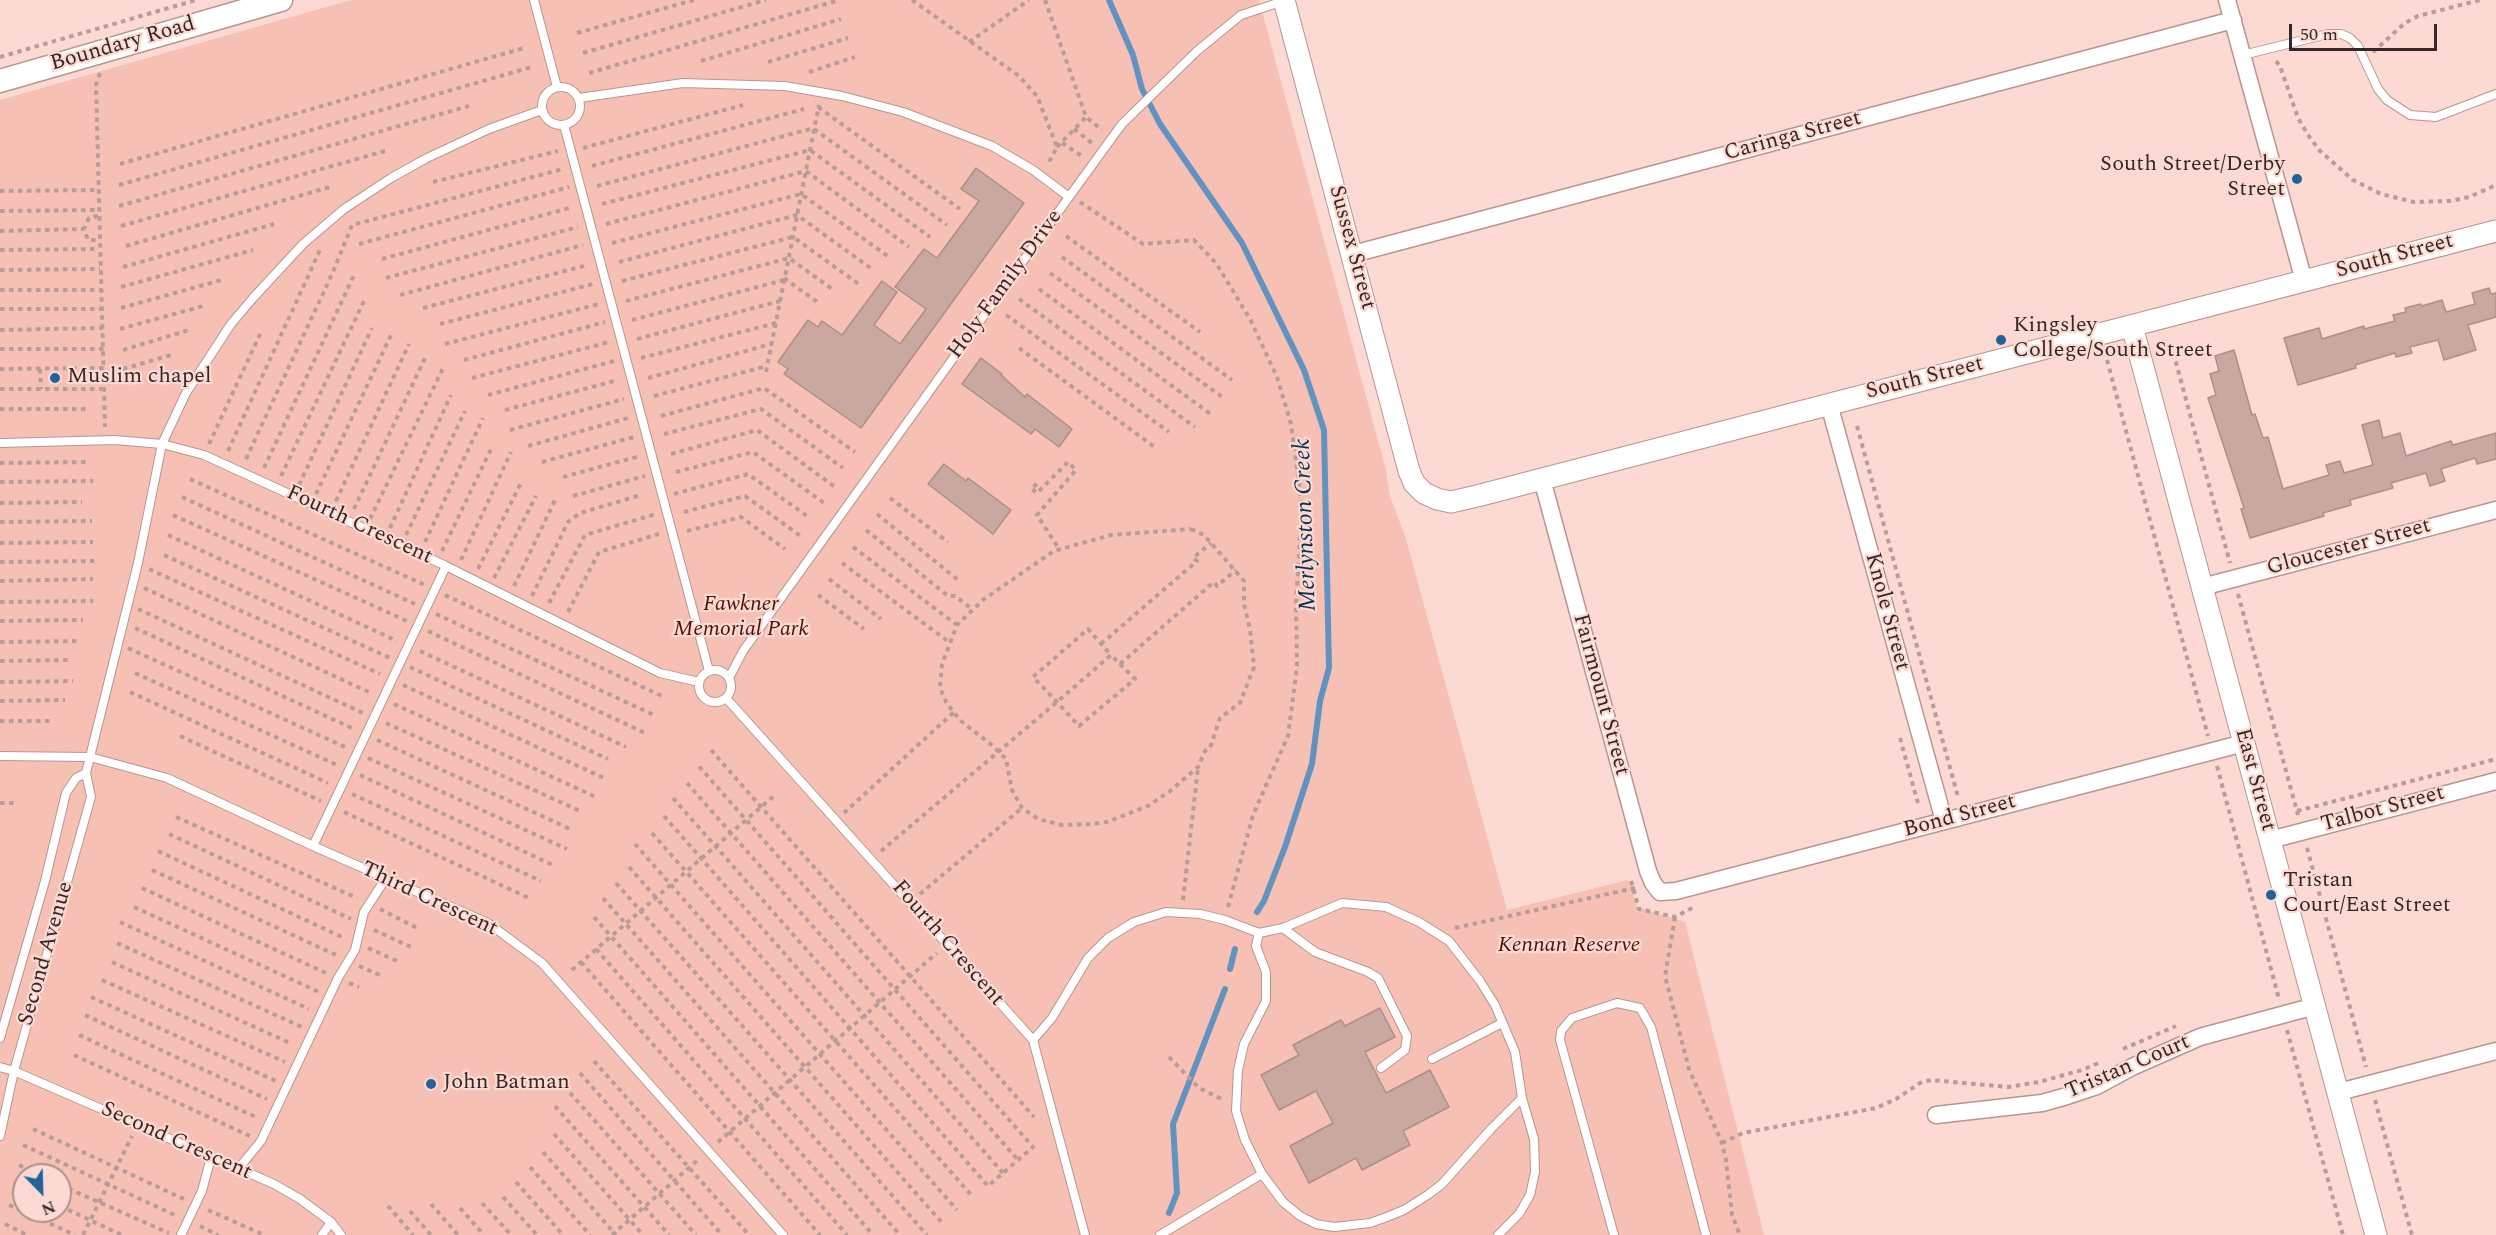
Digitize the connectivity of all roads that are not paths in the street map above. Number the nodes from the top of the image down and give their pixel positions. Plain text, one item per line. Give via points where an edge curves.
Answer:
1 (281, 0) edge
2 (534, 0) edge
3 (1285, 0) edge
4 (2227, 0) edge
5 (232, 7) edge
6 (2233, 20) junction
7 (2243, 55) junction
8 (0, 81) edge
9 (557, 87) junction
10 (2496, 94) edge
11 (579, 98) junction
12 (542, 110) junction
13 (564, 125) junction
14 (1069, 196) junction
15 (2496, 231) edge
16 (1353, 254) junction
17 (2304, 281) junction
18 (2132, 326) junction
19 (1829, 404) junction
20 (0, 442) edge
21 (162, 444) junction
22 (1542, 479) junction
23 (1424, 493) joint
24 (2496, 510) edge
25 (446, 566) junction
26 (2202, 587) junction
27 (709, 671) junction
28 (729, 678) junction
29 (699, 682) junction
30 (726, 698) junction
31 (2244, 742) junction
32 (0, 756) edge
33 (90, 757) junction
34 (86, 772) junction
35 (2496, 781) edge
36 (1944, 821) junction
37 (2270, 840) junction
38 (313, 846) junction
39 (386, 878) junction
40 (1676, 891) joint
41 (1283, 928) junction
42 (1259, 933) junction
43 (2316, 1006) junction
44 (1502, 1023) junction
45 (0, 1038) edge
46 (1033, 1040) junction
47 (2496, 1051) edge
48 (1432, 1059) dead end
49 (0, 1067) edge
50 (1381, 1068) dead end
51 (14, 1071) junction
52 (2339, 1092) junction
53 (1522, 1098) junction
54 (1936, 1115) dead end
55 (0, 1136) edge
56 (211, 1156) junction
57 (238, 1168) junction
58 (1262, 1173) junction
59 (332, 1222) junction
60 (181, 1235) edge
61 (322, 1235) edge
62 (341, 1235) edge
63 (783, 1235) edge
64 (1085, 1235) edge
65 (1160, 1235) edge
66 (1498, 1235) edge
67 (1614, 1235) edge
68 (1706, 1235) edge
69 (2376, 1235) edge

1 - 5 main road, Boundary Road
2 - 9 lane
3 - 14 lane via 1241,15 1222,29 1137,108
3 - 16 street, Sussex Street
4 - 6 street
5 - 8 main road, Boundary Road
6 - 7 street
6 - 16 street, Caringa Street
7 - 10 lane via 2341,34 2358,46 2386,100 2410,115 2436,117
7 - 17 street
9 - 11 lane via 567,87
9 - 12 lane via 546,93
11 - 13 lane via 578,115
11 - 14 lane, Holy Family Drive via 682,83 785,86 821,92 903,112 992,146
12 - 13 lane via 552,124
12 - 21 lane via 461,142 391,178 344,209 303,244 231,324 186,393
13 - 27 lane
14 - 28 lane, Holy Family Drive via 743,651
15 - 17 street, South Street
16 - 23 street, Sussex Street via 1409,471
17 - 18 street, South Street
18 - 19 street, South Street
18 - 26 street, East Street
19 - 22 street, South Street
19 - 36 street, Knole Street
20 - 21 lane, Fourth Crescent via 105,440
21 - 25 lane, Fourth Crescent via 204,455
21 - 33 lane, Second Avenue via 138,563
22 - 23 street, South Street via 1451,501
22 - 40 street, Fairmount Street via 1653,883 1660,892
24 - 26 street, Gloucester Street
25 - 29 lane, Fourth Crescent via 660,673
25 - 38 lane
26 - 31 street, East Street
27 - 28 lane via 723,672
27 - 29 lane
28 - 30 lane via 731,689
29 - 30 lane via 700,694 707,701 717,703
30 - 46 lane, Fourth Crescent
31 - 36 street, Bond Street
31 - 37 street, East Street
32 - 33 lane, Third Crescent
33 - 34 lane, Second Avenue
33 - 38 lane, Third Crescent via 167,778
34 - 45 lane, Second Avenue via 76,778 66,793
34 - 51 lane, Second Avenue via 91,797
35 - 37 street, Talbot Street
36 - 40 street, Bond Street
37 - 43 street, East Street
38 - 39 lane, Third Crescent
39 - 57 lane via 368,904 357,944 261,1141
39 - 63 lane, Third Crescent via 488,923 542,963
41 - 42 lane
41 - 44 lane via 1342,903 1386,907 1419,921 1449,941 1496,1005
41 - 50 lane via 1315,952 1378,978 1407,1036 1405,1050
42 - 46 lane via 1200,914 1166,912 1119,929 1088,958 1052,1018
42 - 58 lane via 1256,946 1266,972 1266,1001 1244,1044 1236,1104 1245,1140
43 - 52 street, East Street
43 - 54 street, Tristan Court via 2200,1037 2097,1086 2067,1096
44 - 48 lane
44 - 53 lane via 1515,1052
46 - 64 lane, Fourth Crescent
47 - 52 street
49 - 51 lane, Second Crescent
51 - 55 lane, Second Avenue
51 - 56 lane, Second Crescent
52 - 69 street, East Street
53 - 58 lane via 1442,1184 1404,1210 1370,1223 1334,1227 1316,1224 1283,1202
53 - 66 lane via 1533,1139 1536,1172 1530,1195 1519,1214
56 - 57 lane, Second Crescent
56 - 60 lane via 202,1191
57 - 59 lane, Second Crescent via 300,1199
58 - 65 lane
59 - 61 lane
59 - 62 lane, Second Crescent
67 - 68 lane via 1560,1040 1561,1031 1572,1018 1617,1003 1640,1008 1651,1027

